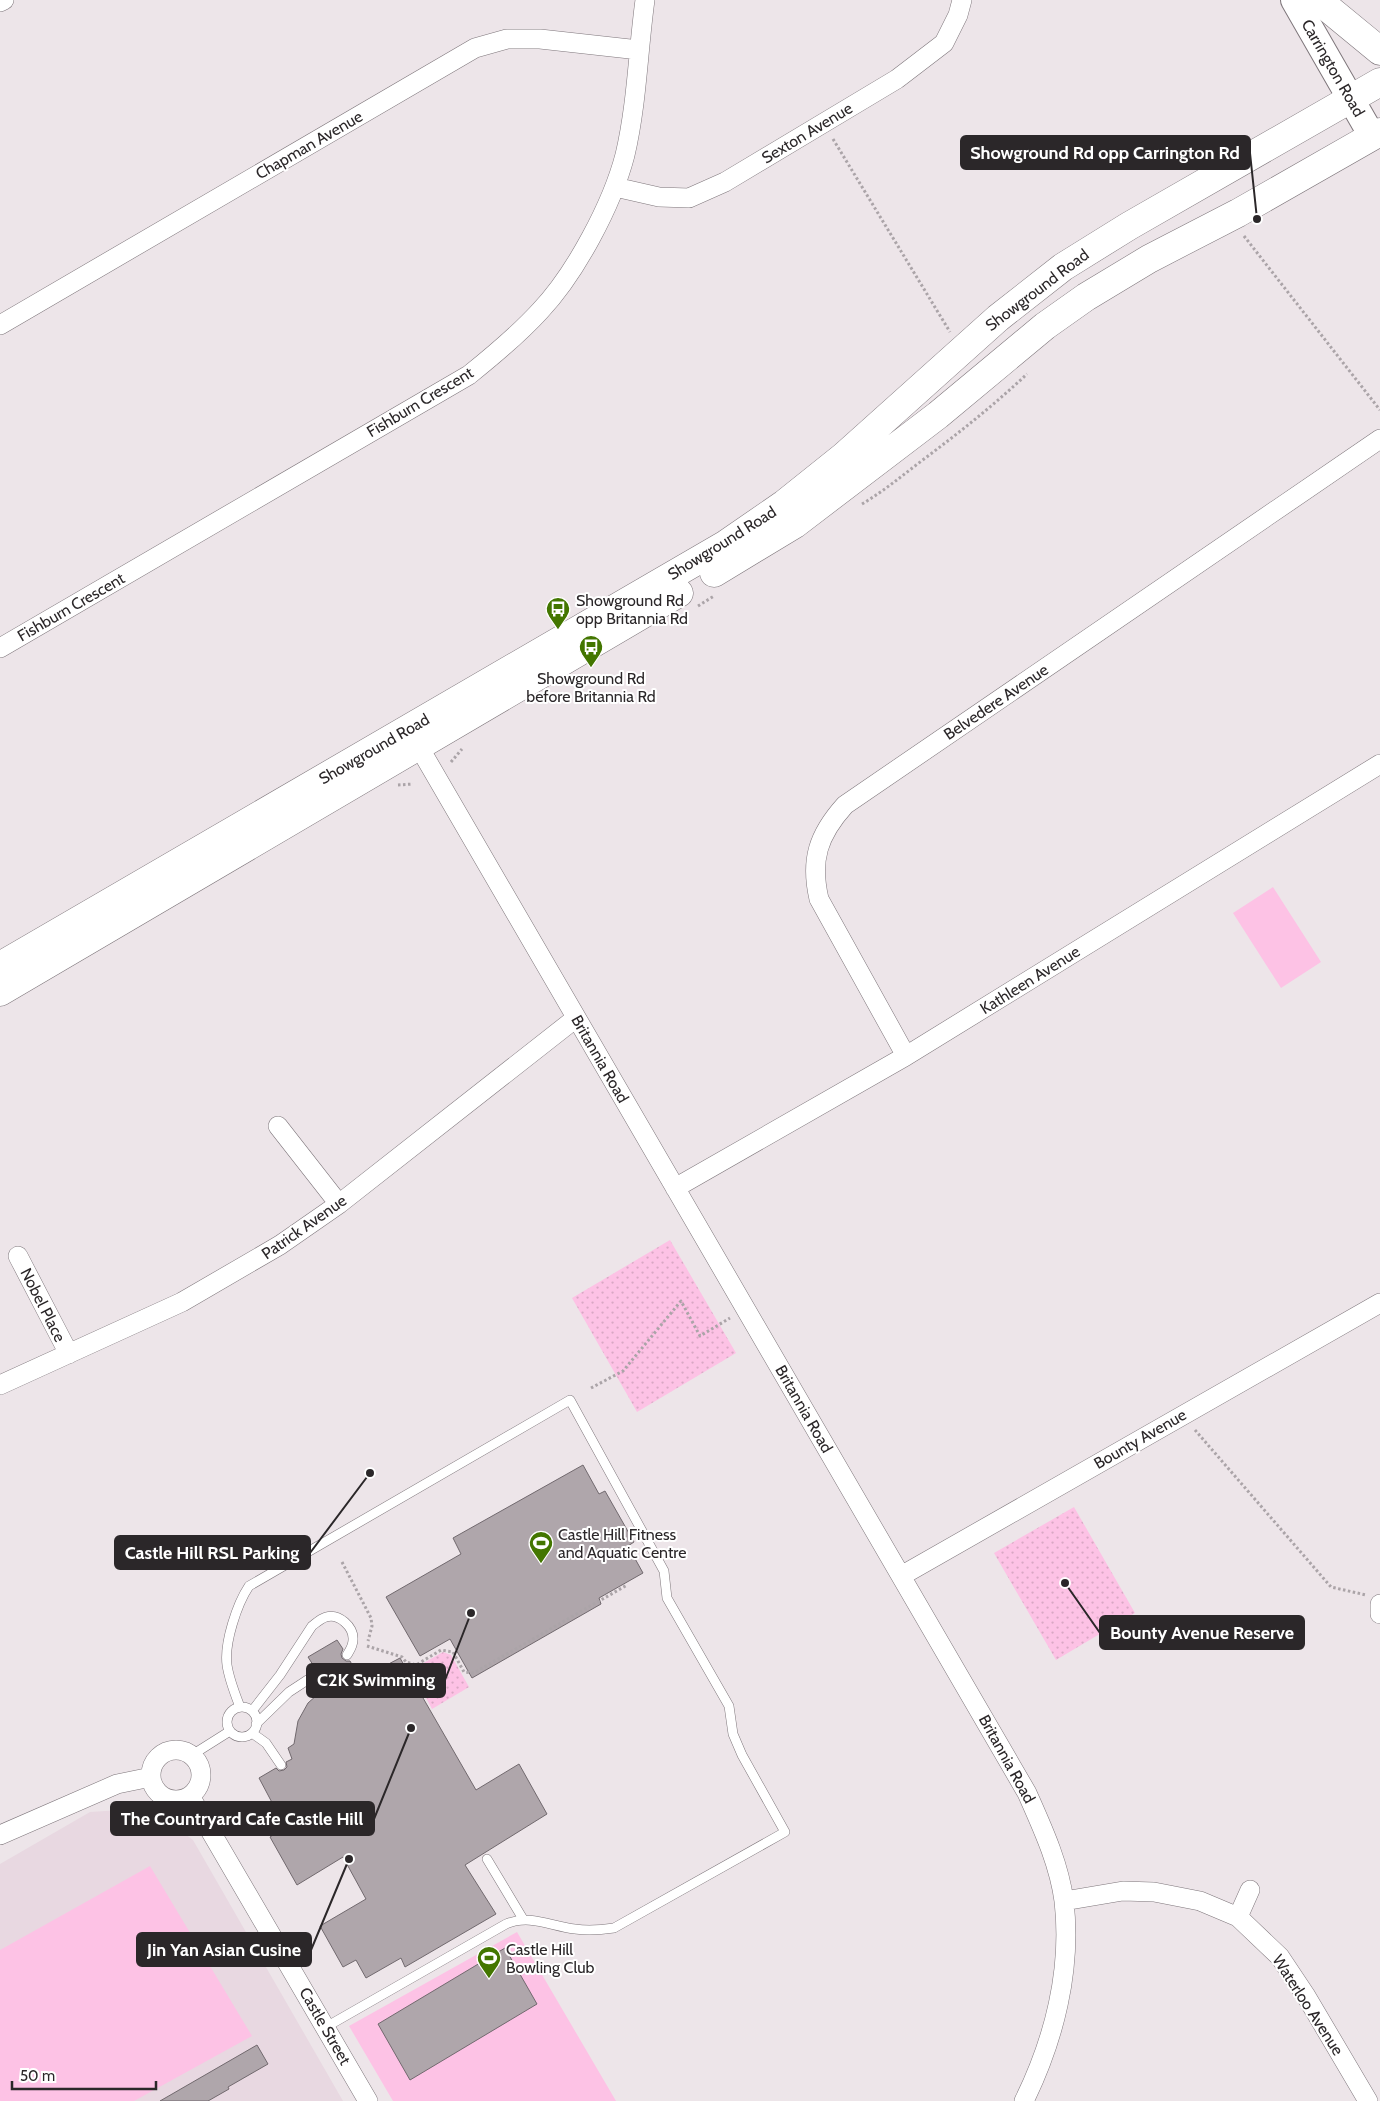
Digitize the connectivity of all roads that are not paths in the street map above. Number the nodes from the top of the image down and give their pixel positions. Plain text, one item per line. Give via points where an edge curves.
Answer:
1 (4, 0) edge
2 (645, 0) edge
3 (962, 0) edge
4 (1294, 0) edge
5 (1318, 0) edge
6 (0, 2) edge
7 (639, 50) junction
8 (1380, 51) edge
9 (1380, 82) edge
10 (1350, 98) junction
11 (1376, 134) edge
12 (615, 187) junction
13 (0, 326) edge
14 (1380, 439) edge
15 (0, 648) edge
16 (419, 747) junction
17 (1380, 764) edge
18 (0, 966) edge
19 (0, 992) edge
20 (576, 1018) junction
21 (906, 1056) junction
22 (278, 1126) dead end
23 (675, 1188) junction
24 (339, 1204) junction
25 (18, 1256) dead end
26 (1380, 1303) edge
27 (69, 1354) junction
28 (0, 1385) edge
29 (901, 1576) junction
30 (1375, 1600) edge
31 (1380, 1614) edge
32 (347, 1655) dead end
33 (318, 1673) dead end
34 (240, 1707) junction
35 (252, 1711) junction
36 (254, 1728) junction
37 (230, 1731) junction
38 (192, 1755) junction
39 (281, 1765) dead end
40 (150, 1777) junction
41 (190, 1796) junction
42 (0, 1834) edge
43 (487, 1859) dead end
44 (1250, 1890) dead end
45 (1064, 1901) junction
46 (1238, 1917) junction
47 (523, 1919) junction
48 (326, 2027) junction
49 (368, 2101) edge
50 (1024, 2101) edge
51 (1368, 2101) edge

1 - 6 street
2 - 7 street, Fishburn Crescent
3 - 12 street, Sexton Avenue via 944,43 897,79 725,182 689,198 659,197
4 - 10 main road, Carrington Road
5 - 8 main road
7 - 12 street, Fishburn Crescent via 634,112
7 - 13 street, Chapman Avenue via 540,39 507,39 475,48
9 - 10 main road, Showground Road
10 - 11 main road, Carrington Road
10 - 18 main road, Showground Road via 1064,266 998,318 844,456 784,504 726,544
11 - 16 main road, Showground Road via 1086,297 795,524
12 - 15 street, Fishburn Crescent via 598,225 542,310 469,375
14 - 21 street, Belvedere Avenue via 845,805 830,822 815,860 814,878 819,899
16 - 19 main road, Showground Road
16 - 20 street, Britannia Road
17 - 21 street, Kathleen Avenue
20 - 23 street, Britannia Road
20 - 24 street, Patrick Avenue
21 - 23 street, Kathleen Avenue
22 - 24 street
23 - 29 street, Britannia Road
24 - 27 street, Patrick Avenue via 216,1284
25 - 27 street, Nobel Place
26 - 29 street, Bounty Avenue
27 - 28 street, Patrick Avenue
29 - 45 street, Britannia Road via 1027,1793 1046,1836
30 - 31 street
32 - 35 lane via 353,1634 347,1624 332,1616 319,1620
33 - 36 lane via 289,1692
34 - 35 lane
34 - 37 lane via 228,1716
34 - 47 lane via 227,1664 235,1614 249,1586 570,1400 664,1571 667,1598 729,1706 733,1734 742,1755 785,1832 614,1928 593,1931
35 - 36 lane via 256,1717
36 - 37 lane via 240,1736
36 - 39 lane
37 - 38 lane
38 - 40 street via 170,1750 160,1755 151,1768
38 - 41 street via 200,1766 201,1775 200,1785
40 - 41 street via 158,1794 166,1799
40 - 42 street via 117,1784
41 - 48 street, Castle Street
43 - 47 lane
44 - 46 street
45 - 46 street, Waterloo Avenue via 1122,1891 1154,1892 1200,1901
45 - 50 street, Britannia Road via 1066,1936 1060,2000 1043,2059
46 - 51 street, Waterloo Avenue via 1280,1957
47 - 48 lane via 506,1924
48 - 49 street, Castle Street

